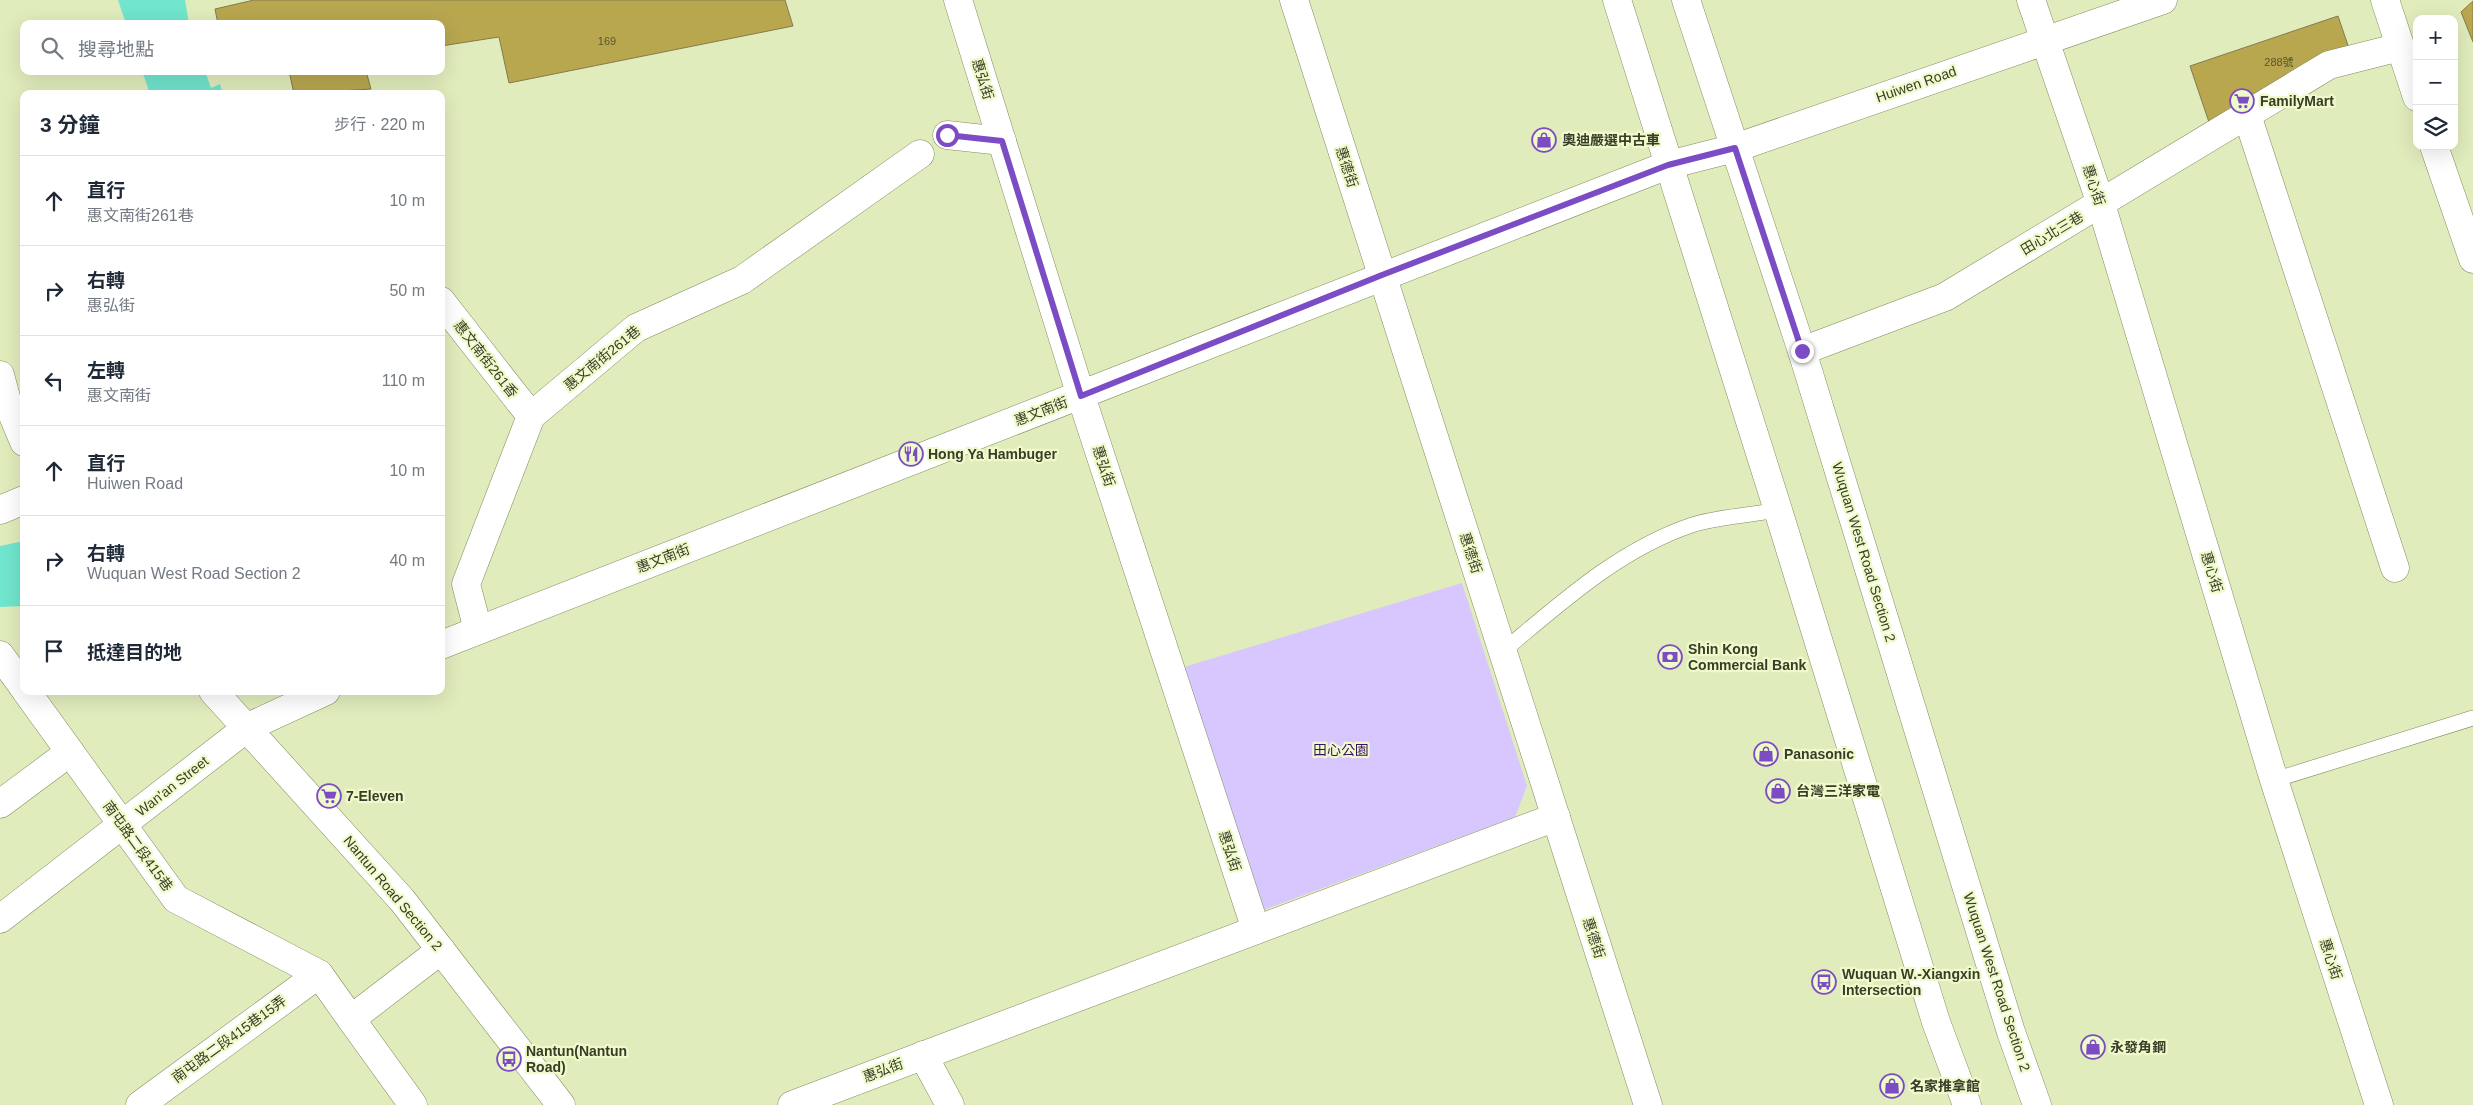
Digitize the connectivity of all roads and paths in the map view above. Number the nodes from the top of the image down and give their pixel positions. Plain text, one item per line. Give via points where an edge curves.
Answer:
1 (958, 0) edge
2 (1294, 0) edge
3 (1617, 0) edge
4 (1686, 0) edge
5 (2031, 0) edge
6 (2164, 0) edge
7 (2385, 0) edge
8 (2045, 39) junction
9 (2400, 48) junction
10 (2413, 85) edge
11 (2247, 115) junction
12 (947, 135) dead end
13 (1002, 141) junction
14 (1735, 148) junction
15 (2435, 150) edge
16 (920, 154) dead end
17 (1668, 165) junction
18 (2101, 204) junction
19 (2473, 259) edge
20 (1382, 275) junction
21 (445, 306) edge
22 (1802, 351) junction
23 (0, 375) edge
24 (1081, 396) junction
25 (531, 416) junction
26 (20, 433) edge
27 (20, 502) edge
28 (0, 510) edge
29 (1778, 510) junction
30 (2395, 568) dead end
31 (478, 630) junction
32 (445, 643) edge
33 (1502, 652) junction
34 (0, 655) edge
35 (20, 682) edge
36 (29, 695) edge
37 (218, 695) edge
38 (318, 695) edge
39 (2473, 718) edge
40 (248, 728) junction
41 (70, 752) junction
42 (2274, 780) junction
43 (0, 804) edge
44 (1556, 817) junction
45 (122, 824) junction
46 (0, 919) edge
47 (1256, 930) junction
48 (441, 950) junction
49 (319, 974) junction
50 (352, 1019) junction
51 (923, 1055) junction
52 (1640, 1103) edge
53 (140, 1105) edge
54 (412, 1105) edge
55 (561, 1105) edge
56 (792, 1105) edge
57 (950, 1105) edge
58 (1967, 1105) edge
59 (2037, 1105) edge
60 (2379, 1105) edge

1 - 13 street, 惠弘街
2 - 20 street, 惠德街
3 - 17 street
4 - 14 street, Wuquan West Road Section 2
5 - 8 street, 惠心街
6 - 8 street, Huiwen Road
7 - 9 street
8 - 14 street, Huiwen Road
8 - 18 street, 惠心街
9 - 10 street
9 - 11 street, 田心北三巷 via 2329,65
11 - 18 street, 田心北三巷
11 - 30 street
12 - 13 street
13 - 24 street, 惠弘街
14 - 17 street, Huiwen Road
14 - 22 street, Wuquan West Road Section 2
15 - 19 street
16 - 25 street, 惠文南街261巷 via 742,280 636,328
17 - 20 street, 惠文南街
17 - 29 street
18 - 22 street, 田心北三巷 via 1945,298
18 - 42 street, 惠心街
20 - 24 street, 惠文南街
20 - 33 street, 惠德街
21 - 25 street, 惠文南街261香
22 - 59 street, Wuquan West Road Section 2 via 2005,1013
23 - 26 street via 6,401
24 - 31 street, 惠文南街
24 - 47 street, 惠弘街
25 - 31 street, 惠文南街261巷 via 466,584
27 - 28 street
29 - 33 lane via 1693,525 1639,548 1588,580
29 - 58 street via 1936,1022
31 - 32 street, 惠文南街
33 - 44 street, 惠德街
34 - 35 street
36 - 41 street, 南屯路二段415巷
37 - 40 street, Nantun Road Section 2
38 - 40 street
39 - 42 lane
40 - 45 street, Wan'an Street
40 - 48 street, Nantun Road Section 2 via 402,900
41 - 43 street
41 - 45 street, 南屯路二段415巷
42 - 60 street, 惠心街
44 - 47 street, 惠弘街
44 - 52 street, 惠德街
45 - 46 street, Wan'an Street
45 - 49 street, 南屯路二段415巷 via 176,899
47 - 51 street, 惠弘街
48 - 50 street
48 - 55 street, Nantun Road Section 2
49 - 50 street, 南屯路二段415巷
49 - 53 street, 南屯路二段415巷15弄
50 - 54 street, 南屯路二段415巷
51 - 56 street, 惠弘街
51 - 57 street

